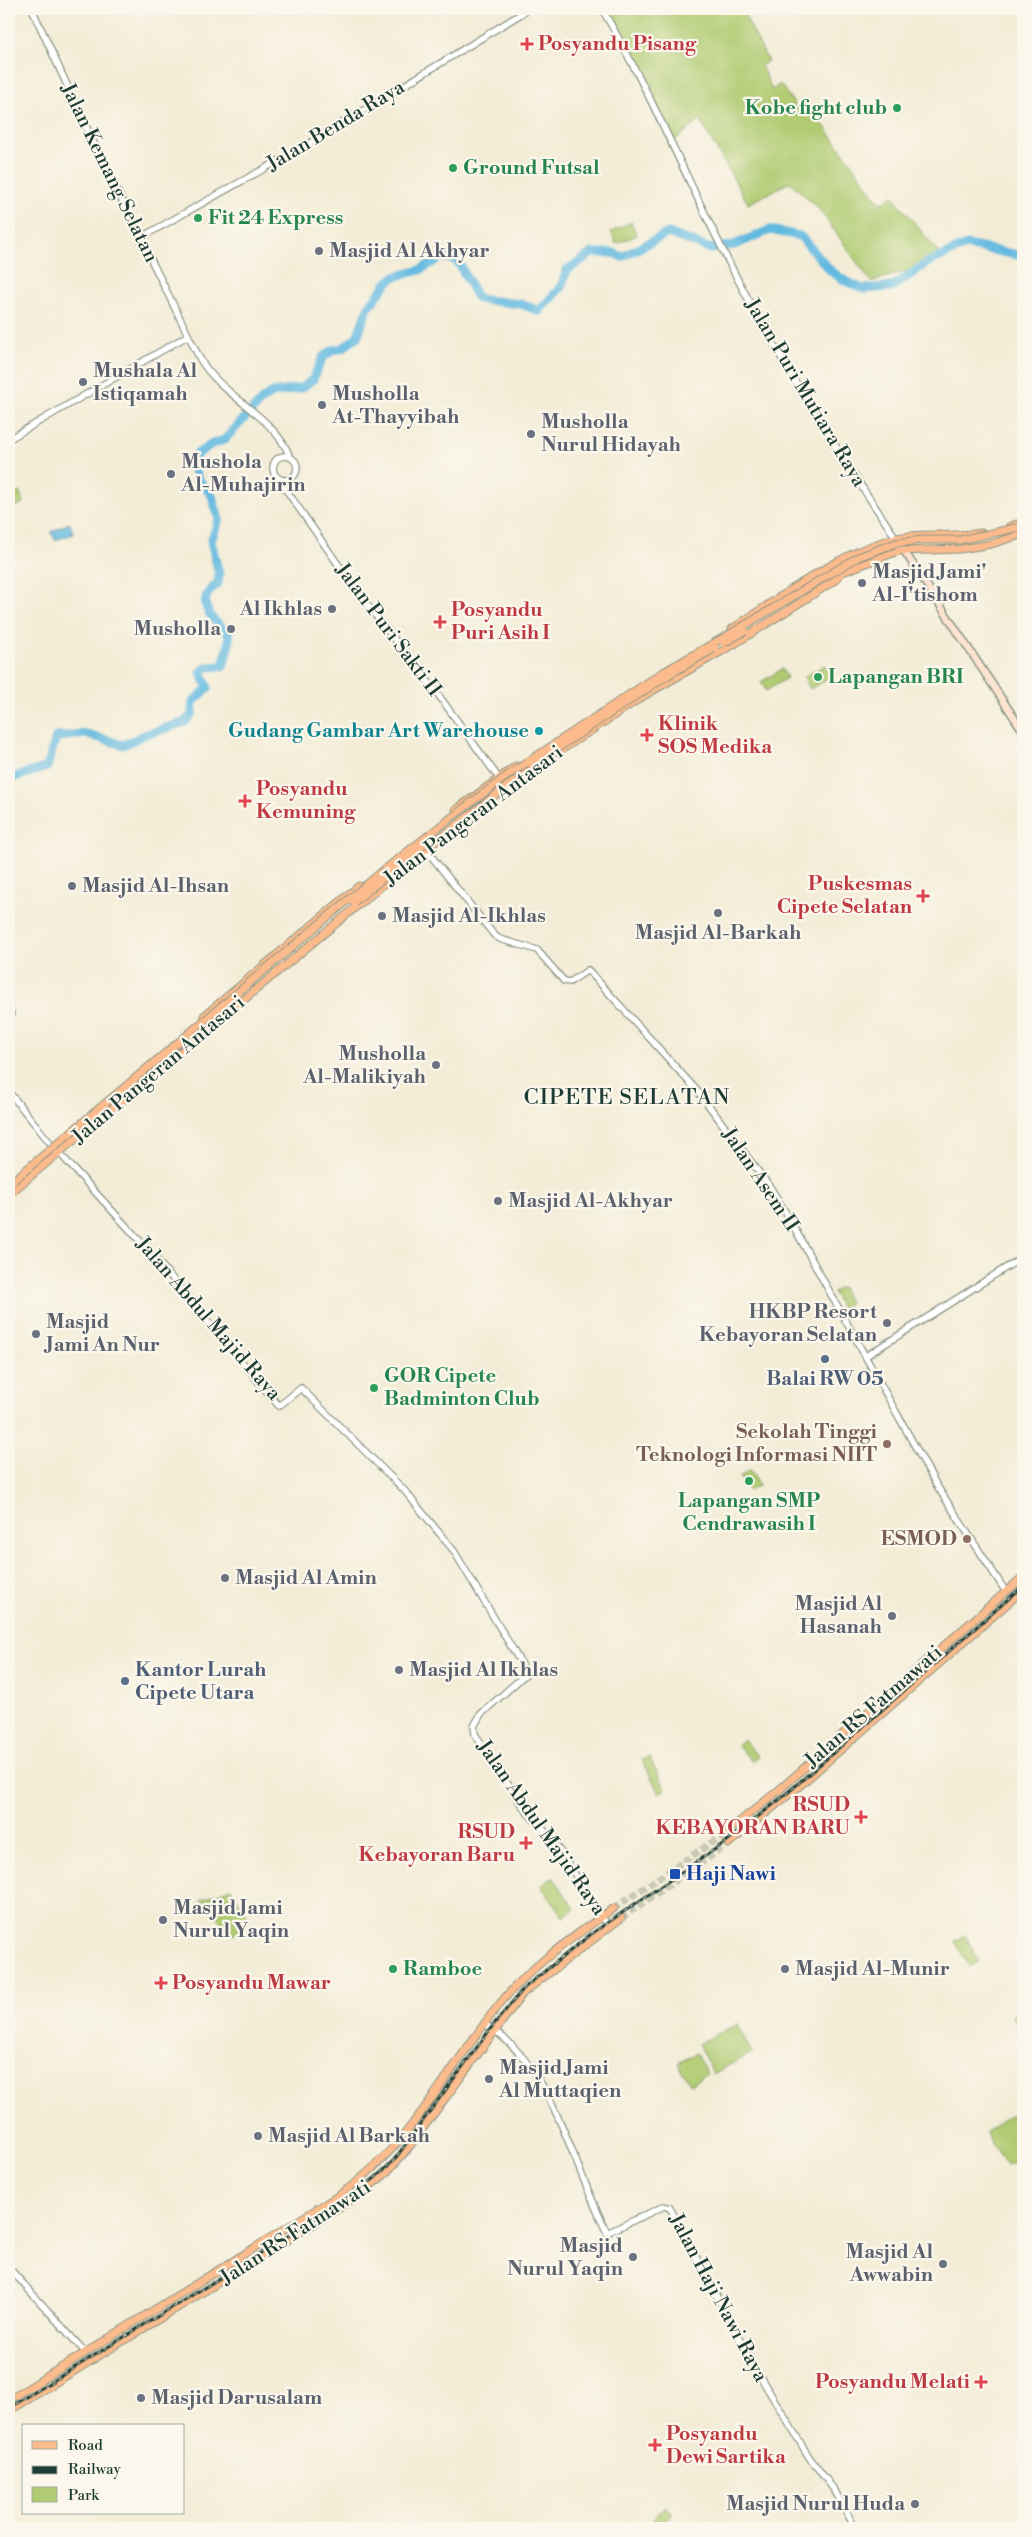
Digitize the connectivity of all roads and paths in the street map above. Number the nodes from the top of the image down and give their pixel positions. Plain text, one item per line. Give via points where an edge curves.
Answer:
1 (32, 9) edge
2 (529, 9) edge
3 (602, 9) edge
4 (140, 238) junction
5 (187, 336) junction
6 (9, 439) edge
7 (290, 458) junction
8 (283, 480) junction
9 (1022, 527) edge
10 (896, 538) junction
11 (904, 552) junction
12 (843, 571) junction
13 (1023, 731) edge
14 (554, 741) junction
15 (560, 751) junction
16 (498, 777) junction
17 (418, 840) junction
18 (426, 848) junction
19 (360, 886) junction
20 (368, 896) junction
21 (9, 1007) edge
22 (9, 1016) edge
23 (9, 1092) edge
24 (51, 1144) junction
25 (59, 1153) junction
26 (9, 1182) edge
27 (9, 1189) edge
28 (9, 1194) edge
29 (1023, 1257) edge
30 (866, 1356) junction
31 (1023, 1577) edge
32 (1023, 1590) edge
33 (1006, 1592) junction
34 (883, 1699) junction
35 (890, 1706) junction
36 (723, 1835) tunnel mouth
37 (728, 1844) tunnel mouth
38 (614, 1908) tunnel mouth
39 (602, 1917) junction
40 (621, 1918) tunnel mouth
41 (608, 1926) junction
42 (485, 2024) junction
43 (494, 2029) junction
44 (9, 2268) edge
45 (86, 2353) junction
46 (9, 2400) edge
47 (9, 2411) edge
48 (856, 2528) edge

1 - 4 street, Jalan Kemang Selatan
2 - 4 street, Jalan Benda Raya via 305,146
3 - 10 street, Jalan Puri Mutiara Raya via 721,247 796,384
4 - 5 street, Jalan Kemang Selatan via 187,329
5 - 6 street
5 - 7 street, Jalan Kemang Selatan via 210,374 285,446
7 - 8 street via 295,462 296,472
7 - 8 street via 279,458 274,466 275,475
8 - 16 street, Jalan Puri Sakti II via 284,487 324,546
9 - 10 main road, Jalan Pangeran Antasari via 976,534
9 - 11 main road, Jalan Pangeran Antasari via 991,544
9 - 26 main road, bridge via 960,540 896,543 872,551 822,577 742,628 662,673 511,773 420,842
10 - 11 main road
10 - 14 main road, Jalan Pangeran Antasari via 864,549 819,574 642,682
11 - 12 main road, Jalan Pangeran Antasari
11 - 13 main road
12 - 15 main road, Jalan Pangeran Antasari via 834,581 645,695
12 - 27 main road, bridge via 665,677 505,783 451,823
14 - 15 main road
14 - 16 main road, Jalan Pangeran Antasari
15 - 18 main road, Jalan Pangeran Antasari via 506,787
16 - 17 main road, Jalan Pangeran Antasari
17 - 18 street, Jalan Asem II
17 - 19 main road, Jalan Pangeran Antasari
18 - 20 main road, Jalan Pangeran Antasari
18 - 30 street, Jalan Asem II via 494,935 537,950 564,981 570,982 590,971 700,1094 770,1187
19 - 20 main road
19 - 24 main road, Jalan Pangeran Antasari
20 - 25 main road, Jalan Pangeran Antasari
21 - 22 street
23 - 24 street
24 - 25 street
24 - 26 main road, Jalan Pangeran Antasari
25 - 28 main road, Jalan Pangeran Antasari
25 - 39 street, Jalan Abdul Majid Raya via 151,1253 279,1406 301,1388 404,1490 454,1550 527,1673 481,1714 474,1726 476,1734 525,1810 553,1840
29 - 30 street
30 - 33 street, Jalan Asem II via 937,1486
31 - 33 main road, Jalan RS Fatmawati
32 - 35 main road, Jalan RS Fatmawati
33 - 34 main road, Jalan RS Fatmawati
34 - 35 main road
34 - 36 main road, Jalan RS Fatmawati
35 - 37 main road, Jalan RS Fatmawati
38 - 39 main road, Jalan RS Fatmawati
39 - 41 street, Jalan Abdul Majid Raya
39 - 42 main road, Jalan RS Fatmawati via 528,1974
40 - 41 main road, Jalan RS Fatmawati
41 - 43 main road, Jalan RS Fatmawati via 528,1988
42 - 43 street, Jalan Haji Nawi Raya
42 - 45 main road, Jalan RS Fatmawati via 395,2147 368,2174 342,2194
43 - 47 main road, Jalan RS Fatmawati via 406,2151 370,2186 343,2206
43 - 48 street, Jalan Haji Nawi Raya via 522,2055 550,2098 607,2233 664,2206 670,2208 753,2365
44 - 45 street
45 - 46 main road, Jalan RS Fatmawati

